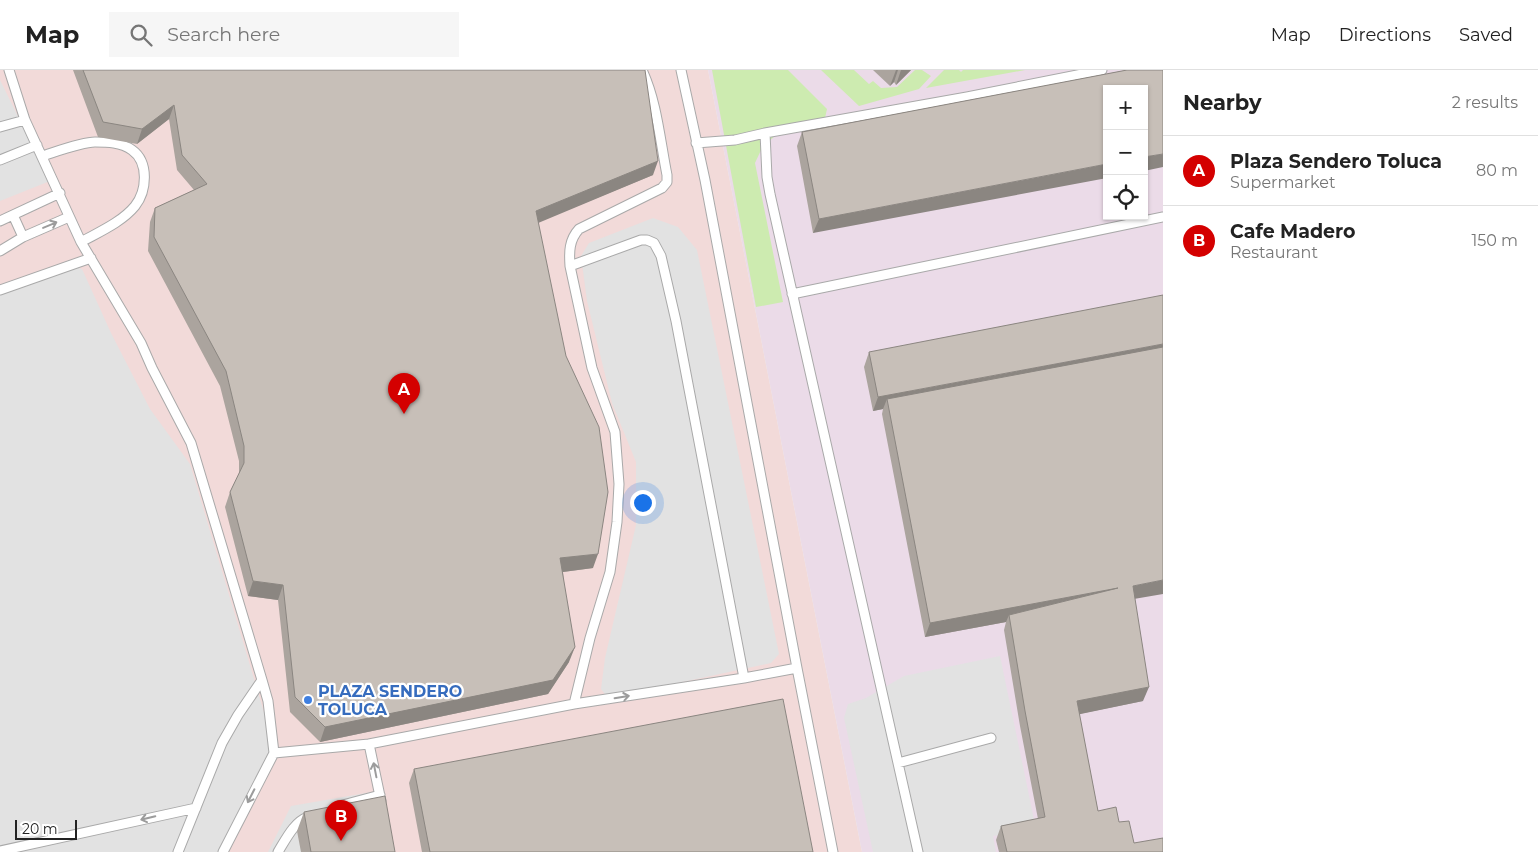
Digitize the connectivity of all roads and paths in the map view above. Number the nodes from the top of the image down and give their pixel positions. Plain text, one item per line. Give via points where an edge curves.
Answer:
1 (10, 70) edge
2 (642, 70) edge
3 (681, 70) edge
4 (1102, 70) edge
5 (25, 120) junction
6 (0, 127) edge
7 (764, 133) junction
8 (696, 143) junction
9 (37, 145) junction
10 (42, 156) junction
11 (0, 160) edge
12 (60, 193) junction
13 (13, 214) junction
14 (69, 217) junction
15 (1163, 217) edge
16 (0, 221) edge
17 (23, 237) junction
18 (81, 242) junction
19 (0, 251) edge
20 (91, 258) junction
21 (570, 266) junction
22 (0, 290) edge
23 (792, 294) junction
24 (797, 668) junction
25 (744, 678) junction
26 (262, 680) junction
27 (574, 704) junction
28 (991, 738) dead end
29 (370, 744) junction
30 (274, 752) junction
31 (898, 763) junction
32 (380, 795) junction
33 (196, 808) junction
34 (384, 814) edge
35 (0, 851) edge
36 (178, 852) edge
37 (223, 852) edge
38 (278, 852) edge
39 (833, 852) edge
40 (918, 852) edge

1 - 5 lane
2 - 21 lane via 653,105 667,182 662,188 579,229 571,241
3 - 8 lane
4 - 7 lane
5 - 6 lane
5 - 9 lane
7 - 8 lane via 734,140
7 - 23 lane via 768,185
8 - 24 lane
9 - 10 lane
9 - 11 lane
10 - 12 lane
10 - 18 lane via 92,142 118,143 138,156 145,176 143,194 122,219
12 - 13 lane
12 - 14 lane
13 - 16 lane
13 - 17 lane
17 -> 14 lane
14 - 18 lane
15 - 23 lane
17 - 19 lane
18 - 20 lane
20 - 22 lane
20 - 26 lane via 141,343 191,443
21 - 25 lane via 641,240 654,243 662,256
21 - 27 lane via 592,368 616,432 619,484 610,572
23 - 31 lane
24 - 25 lane
24 - 39 lane
27 -> 25 lane
26 - 30 lane
26 - 33 lane via 222,743
27 - 29 lane
28 - 31 lane
29 - 30 lane
32 -> 29 lane
30 -> 37 lane
31 - 40 lane
32 - 34 lane
32 - 38 lane via 304,818 290,832
33 -> 35 lane
33 - 36 lane

